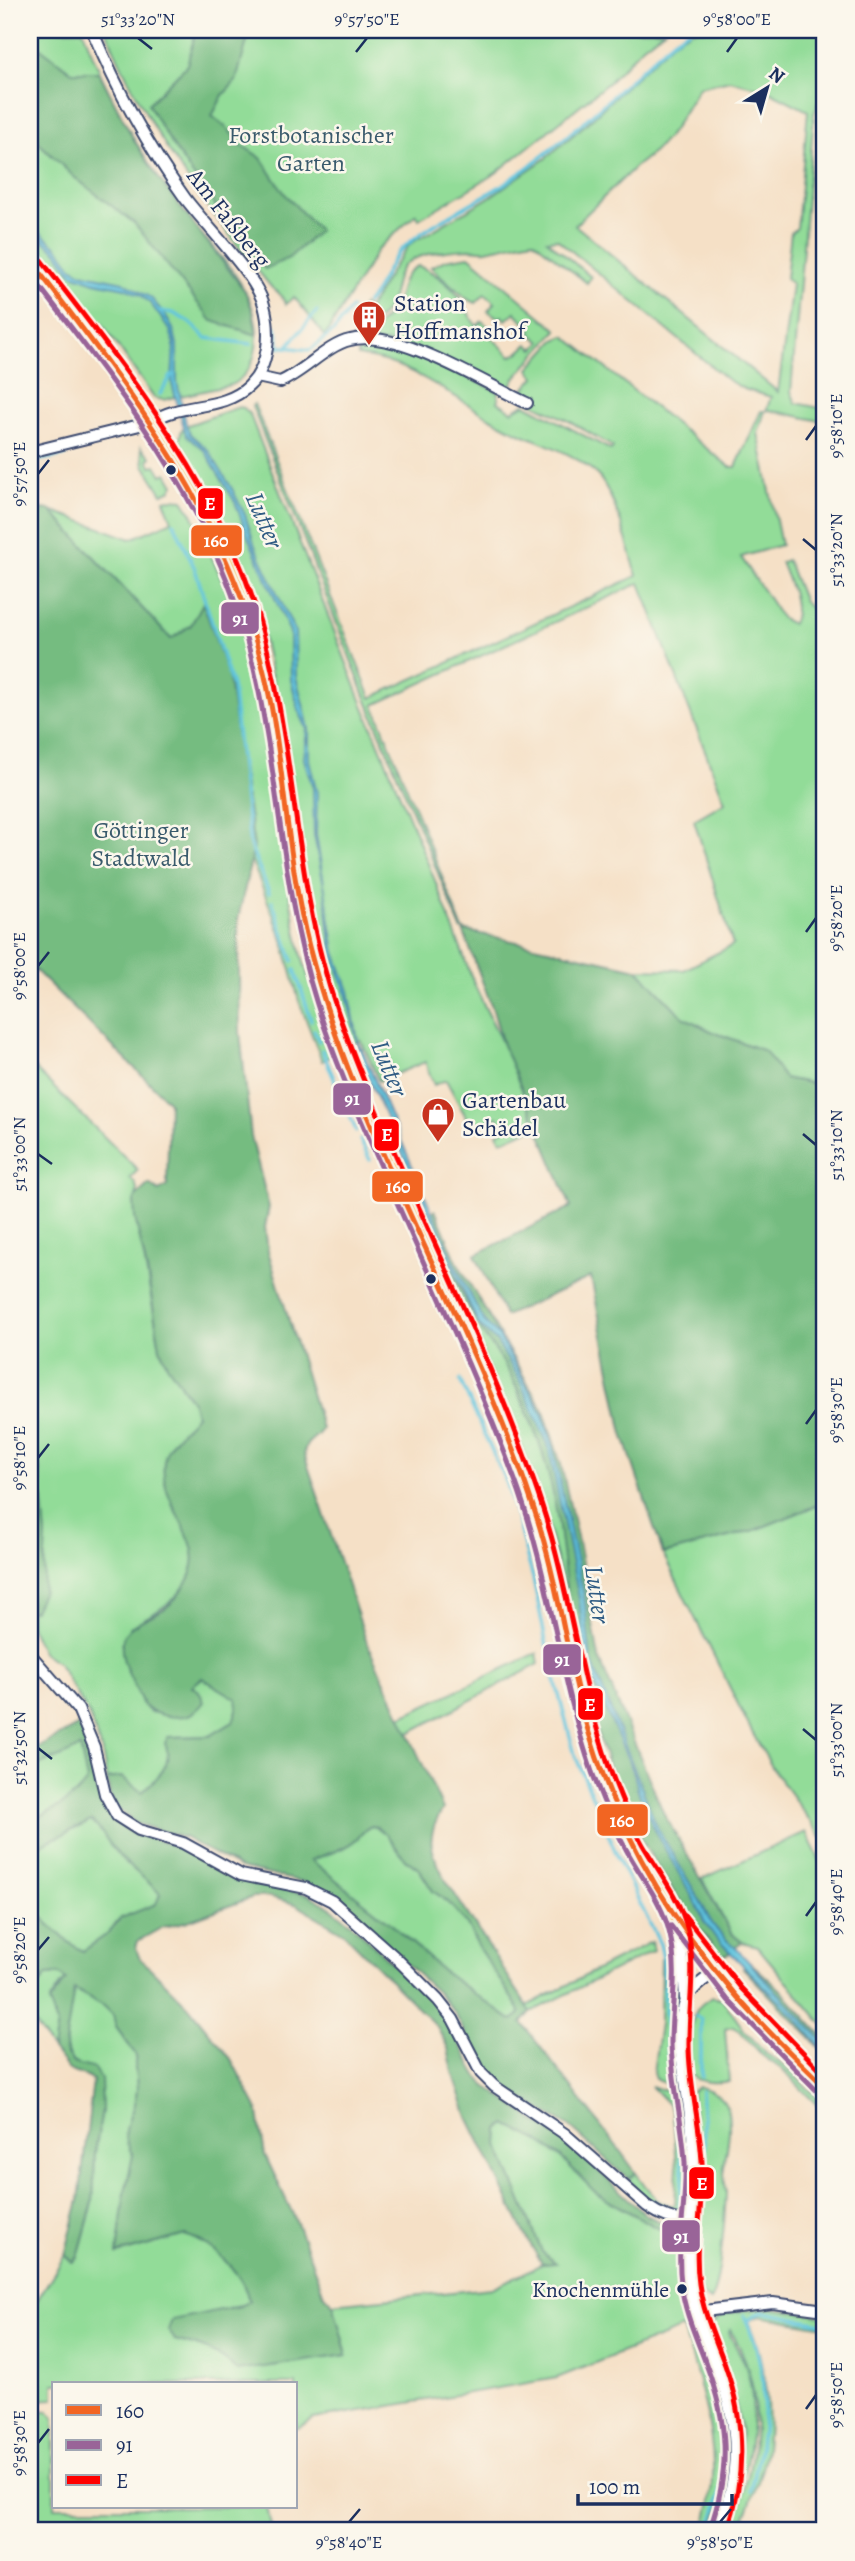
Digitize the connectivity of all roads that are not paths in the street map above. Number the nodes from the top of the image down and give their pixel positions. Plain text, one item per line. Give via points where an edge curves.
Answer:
1 (92, 30) edge
2 (30, 260) edge
3 (257, 377) junction
4 (527, 403) dead end
5 (151, 422) junction
6 (30, 452) edge
7 (30, 1654) edge
8 (676, 1917) junction
9 (716, 1972) junction
10 (684, 2006) junction
11 (825, 2087) edge
12 (691, 2222) junction
13 (825, 2310) edge
14 (695, 2312) junction
15 (718, 2531) edge

1 - 3 street, Am Faßberg via 119,92 158,160 261,298 268,344
2 - 5 main road
3 - 4 street via 281,382 340,344 382,339 416,349
3 - 5 street via 233,397
5 - 6 street
5 - 8 main road via 222,545 256,642 274,714 304,927 330,1018 527,1488 574,1680 611,1795 632,1842
7 - 12 street via 78,1709 94,1747 105,1794 117,1816 139,1830 183,1843 241,1875 306,1888 332,1901 438,2000 481,2073 494,2086 565,2134 646,2206 674,2220
8 - 9 main road
8 - 10 street
9 - 10 street via 693,1987
9 - 11 main road
10 - 12 street via 680,2046 694,2161
12 - 14 street via 688,2267
13 - 14 street via 773,2303
14 - 15 street via 729,2401 735,2432 731,2490

